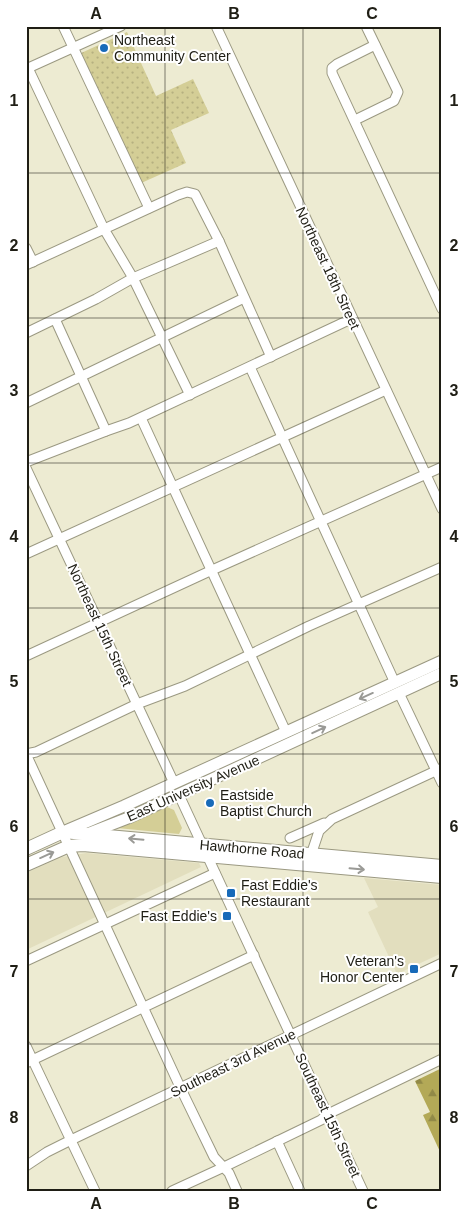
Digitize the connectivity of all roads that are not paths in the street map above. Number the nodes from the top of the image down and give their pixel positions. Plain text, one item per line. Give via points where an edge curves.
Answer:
1 (63, 26) edge
2 (121, 26) edge
3 (216, 26) edge
4 (366, 26) edge
5 (375, 46) junction
6 (73, 47) junction
7 (27, 69) edge
8 (355, 120) junction
9 (149, 208) junction
10 (104, 229) junction
11 (219, 241) junction
12 (26, 248) edge
13 (30, 264) edge
14 (133, 278) junction
15 (244, 298) junction
16 (442, 309) edge
17 (55, 319) junction
18 (352, 319) junction
19 (26, 333) edge
20 (163, 338) junction
21 (271, 357) junction
22 (250, 367) junction
23 (82, 377) junction
24 (386, 390) junction
25 (190, 394) junction
26 (26, 403) edge
27 (140, 418) junction
28 (106, 431) junction
29 (282, 438) junction
30 (26, 462) edge
31 (442, 467) edge
32 (26, 468) edge
33 (426, 474) junction
34 (172, 487) junction
35 (442, 509) edge
36 (320, 522) junction
37 (59, 538) junction
38 (26, 554) edge
39 (442, 567) edge
40 (210, 571) junction
41 (359, 605) junction
42 (99, 623) junction
43 (249, 655) junction
44 (26, 656) edge
45 (442, 661) edge
46 (442, 673) edge
47 (397, 688) junction
48 (137, 704) junction
49 (286, 732) junction
50 (291, 743) junction
51 (26, 754) edge
52 (439, 770) edge
53 (174, 783) junction
54 (442, 783) edge
55 (179, 795) junction
56 (332, 819) junction
57 (63, 832) junction
58 (86, 834) junction
59 (290, 838) dead end
60 (69, 846) junction
61 (26, 849) edge
62 (205, 850) junction
63 (309, 859) junction
64 (26, 865) edge
65 (442, 866) edge
66 (215, 873) junction
67 (442, 877) edge
68 (104, 924) junction
69 (254, 955) junction
70 (26, 961) edge
71 (442, 963) edge
72 (143, 1007) junction
73 (292, 1036) junction
74 (26, 1046) edge
75 (442, 1059) edge
76 (30, 1062) edge
77 (181, 1089) junction
78 (328, 1114) junction
79 (71, 1140) junction
80 (277, 1141) junction
81 (26, 1166) edge
82 (224, 1167) junction
83 (95, 1191) edge
84 (172, 1191) edge
85 (237, 1191) edge
86 (300, 1191) edge
87 (362, 1191) edge

1 - 6 street
2 - 6 street
3 - 18 street, Northeast 18th Street
4 - 5 street
5 - 8 street via 398,92 394,101
5 - 8 street via 332,68
6 - 7 street
6 - 9 street
7 - 10 street
8 - 16 street
9 - 10 street
9 - 11 street via 178,194 195,194
10 - 13 street
10 - 14 street
11 - 14 street
11 - 15 street
12 - 13 street
14 - 17 street
14 - 20 street
15 - 20 street
15 - 21 street
17 - 19 street
17 - 23 street
18 - 21 street
18 - 24 street, Northeast 18th Street
20 - 23 street
20 - 25 street
21 - 22 street
22 - 25 street
22 - 29 street
23 - 26 street
23 - 28 street
24 - 29 street
24 - 33 street, Northeast 18th Street
25 - 27 street
27 - 28 street
27 - 34 street
28 - 30 street
29 - 34 street
29 - 36 street
31 - 33 street
32 - 37 street, Northeast 15th Street
33 - 35 street, Northeast 18th Street
33 - 36 street
34 - 37 street
34 - 40 street
36 - 40 street
36 - 41 street
37 - 38 street
37 - 42 street, Northeast 15th Street
39 - 41 street
40 - 42 street
40 - 43 street
41 - 43 street
41 - 47 street
42 - 44 street
42 - 48 street, Northeast 15th Street
43 - 48 street via 185,686
43 - 49 street
45 - 47 main road, East University Avenue
46 - 47 main road, East University Avenue
47 -> 49 main road, East University Avenue
50 -> 47 main road, East University Avenue
47 - 52 street
48 - 51 street
48 - 53 street, Northeast 15th Street
49 - 50 main road
49 - 53 main road, East University Avenue
50 - 55 main road, East University Avenue
51 - 57 street
52 - 54 street
52 - 56 street
53 - 55 main road
53 - 57 main road, East University Avenue
55 - 58 main road, East University Avenue
55 - 62 street, Southeast 15th Street
56 - 59 street
56 - 63 street via 319,831
57 - 58 highway, Hawthorne Road
57 - 60 street
57 - 61 highway, East University Avenue
58 - 60 main road, East University Avenue
62 -> 58 highway, Hawthorne Road
60 - 62 highway, Hawthorne Road
64 -> 60 highway, East University Avenue
60 - 68 street
62 - 63 highway, Hawthorne Road
62 - 66 street, Southeast 15th Street
63 - 65 highway, Hawthorne Road
63 -> 67 highway, Hawthorne Road
66 - 68 street
66 - 69 street, Southeast 15th Street
68 - 70 street
68 - 72 street
69 - 72 street
69 - 73 street, Southeast 15th Street
71 - 73 street, Southeast 3rd Avenue
72 - 76 street
72 - 77 street
73 - 77 street, Southeast 3rd Avenue
73 - 78 street, Southeast 15th Street
74 - 76 street
75 - 78 street
76 - 79 street
77 - 79 street, Southeast 3rd Avenue
77 - 82 street via 214,1157
78 - 80 street
78 - 87 street, Southeast 15th Street
79 - 81 street, Southeast 3rd Avenue
79 - 83 street
80 - 82 street
80 - 86 street
82 - 84 street
82 - 85 street

